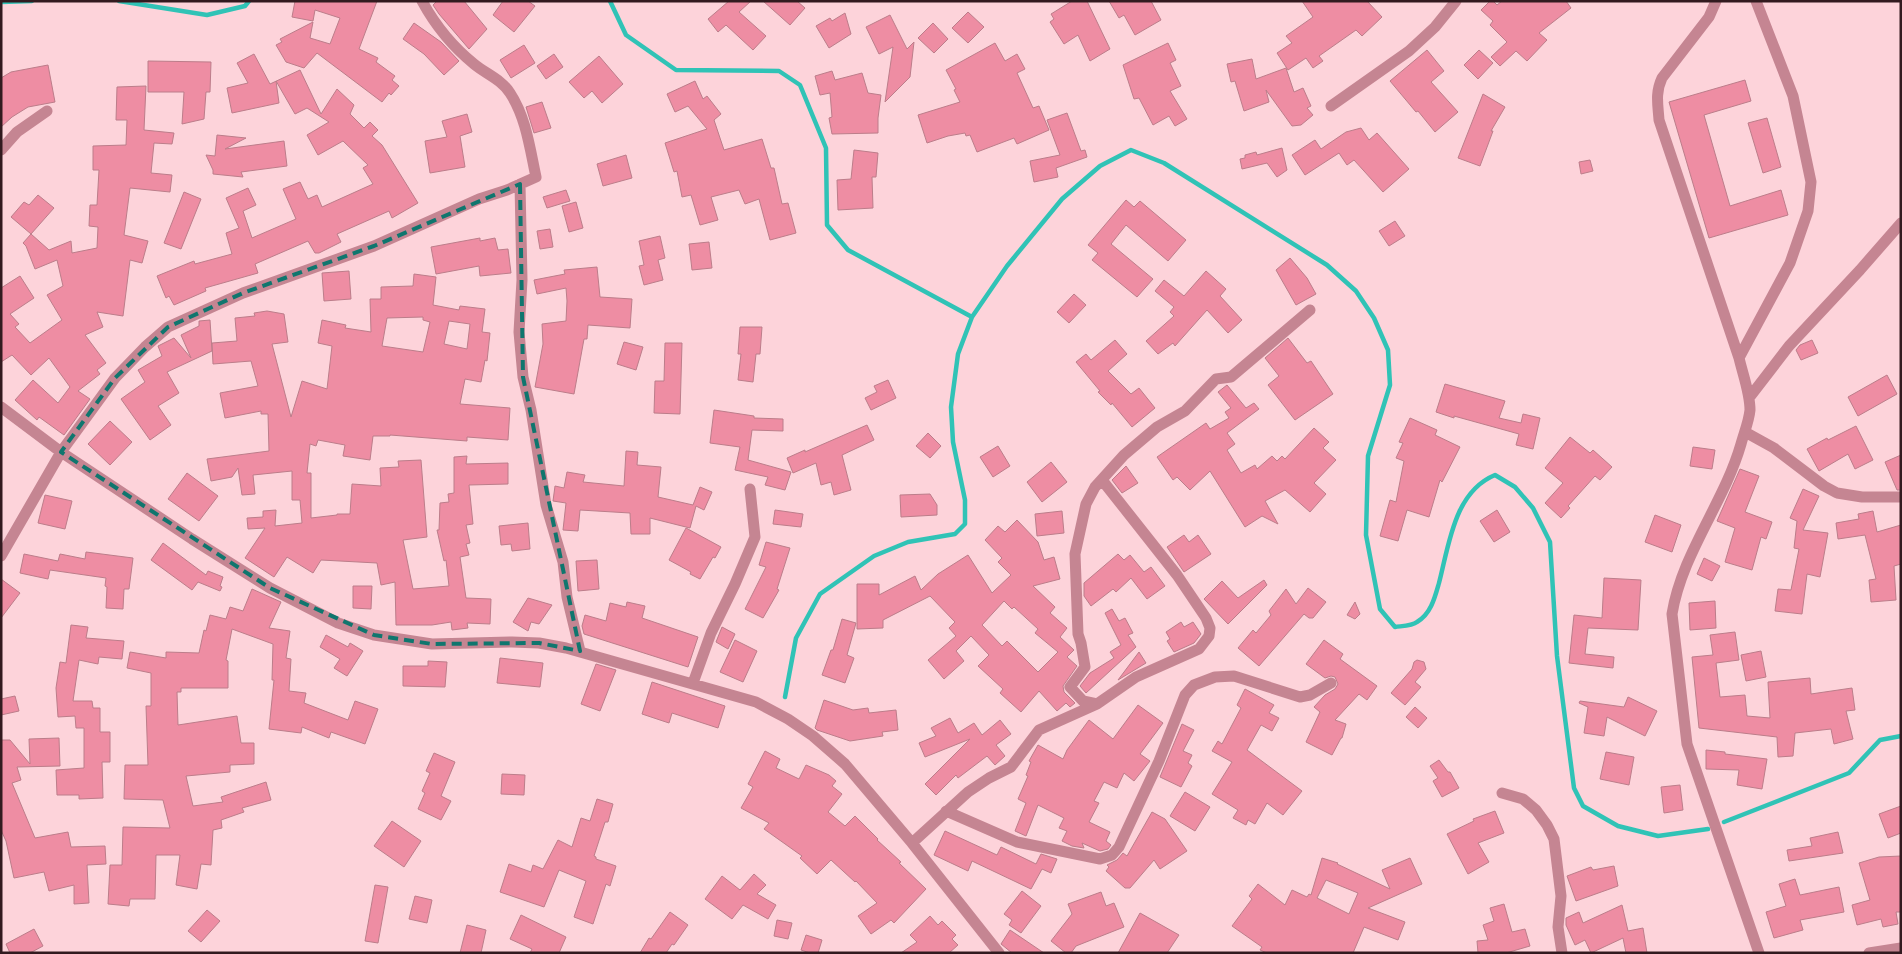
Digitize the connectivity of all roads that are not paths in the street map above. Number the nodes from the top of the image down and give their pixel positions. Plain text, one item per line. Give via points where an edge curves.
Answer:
1 (422, 1) edge
2 (1456, 1) edge
3 (1716, 1) edge
4 (1756, 1) edge
5 (1330, 106) dead end
6 (47, 111) dead end
7 (1, 150) edge
8 (520, 184) junction
9 (1901, 223) edge
10 (1310, 310) dead end
11 (1739, 358) junction
12 (1749, 398) junction
13 (1, 407) edge
14 (1744, 432) junction
15 (61, 452) junction
16 (1102, 480) junction
17 (750, 489) dead end
18 (1901, 497) edge
19 (1, 556) edge
20 (580, 652) junction
21 (693, 682) junction
22 (1331, 683) dead end
23 (1097, 704) junction
24 (1502, 793) dead end
25 (946, 811) junction
26 (912, 843) junction
27 (1901, 948) edge
28 (999, 953) edge
29 (1562, 953) edge
30 (1759, 953) edge
31 (1869, 953) edge

1 - 8 street via 456,47 509,92 530,145 536,177
2 - 5 street via 1435,27 1409,51
3 - 11 street via 1709,17 1662,78 1657,98 1660,120
4 - 11 street via 1793,96 1811,182 1808,211 1790,263
6 - 7 street via 17,132
8 - 15 street via 374,246 243,293 168,327 115,378
8 - 20 street via 522,280 519,332 523,377 546,505 563,562 567,597
9 - 12 street via 1789,346
10 - 16 street via 1231,377 1216,379 1185,411 1157,427 1124,455
11 - 12 street
12 - 14 street via 1750,412
13 - 15 street
14 - 18 street via 1774,448 1824,486 1837,492 1862,497
14 - 30 street via 1722,492 1684,567 1672,614 1686,744
15 - 19 street
15 - 20 street via 270,588 356,630 432,644 530,643
16 - 23 street via 1086,504 1075,554 1078,634 1084,667 1070,687 1083,701
16 - 23 street via 1177,575 1210,628 1209,636 1198,649 1136,677
17 - 21 street via 755,537 710,633
20 - 21 street
21 - 26 street via 756,702 813,736 845,764
22 - 25 street via 1310,696 1300,697 1234,676 1214,676 1194,685 1185,695 1159,761 1119,846 1112,855 1100,859 1017,842
23 - 25 street via 1039,730 1011,767 968,792
24 - 29 street via 1523,799 1536,810 1554,840 1562,896 1558,927
25 - 26 street
26 - 28 street
27 - 31 street

